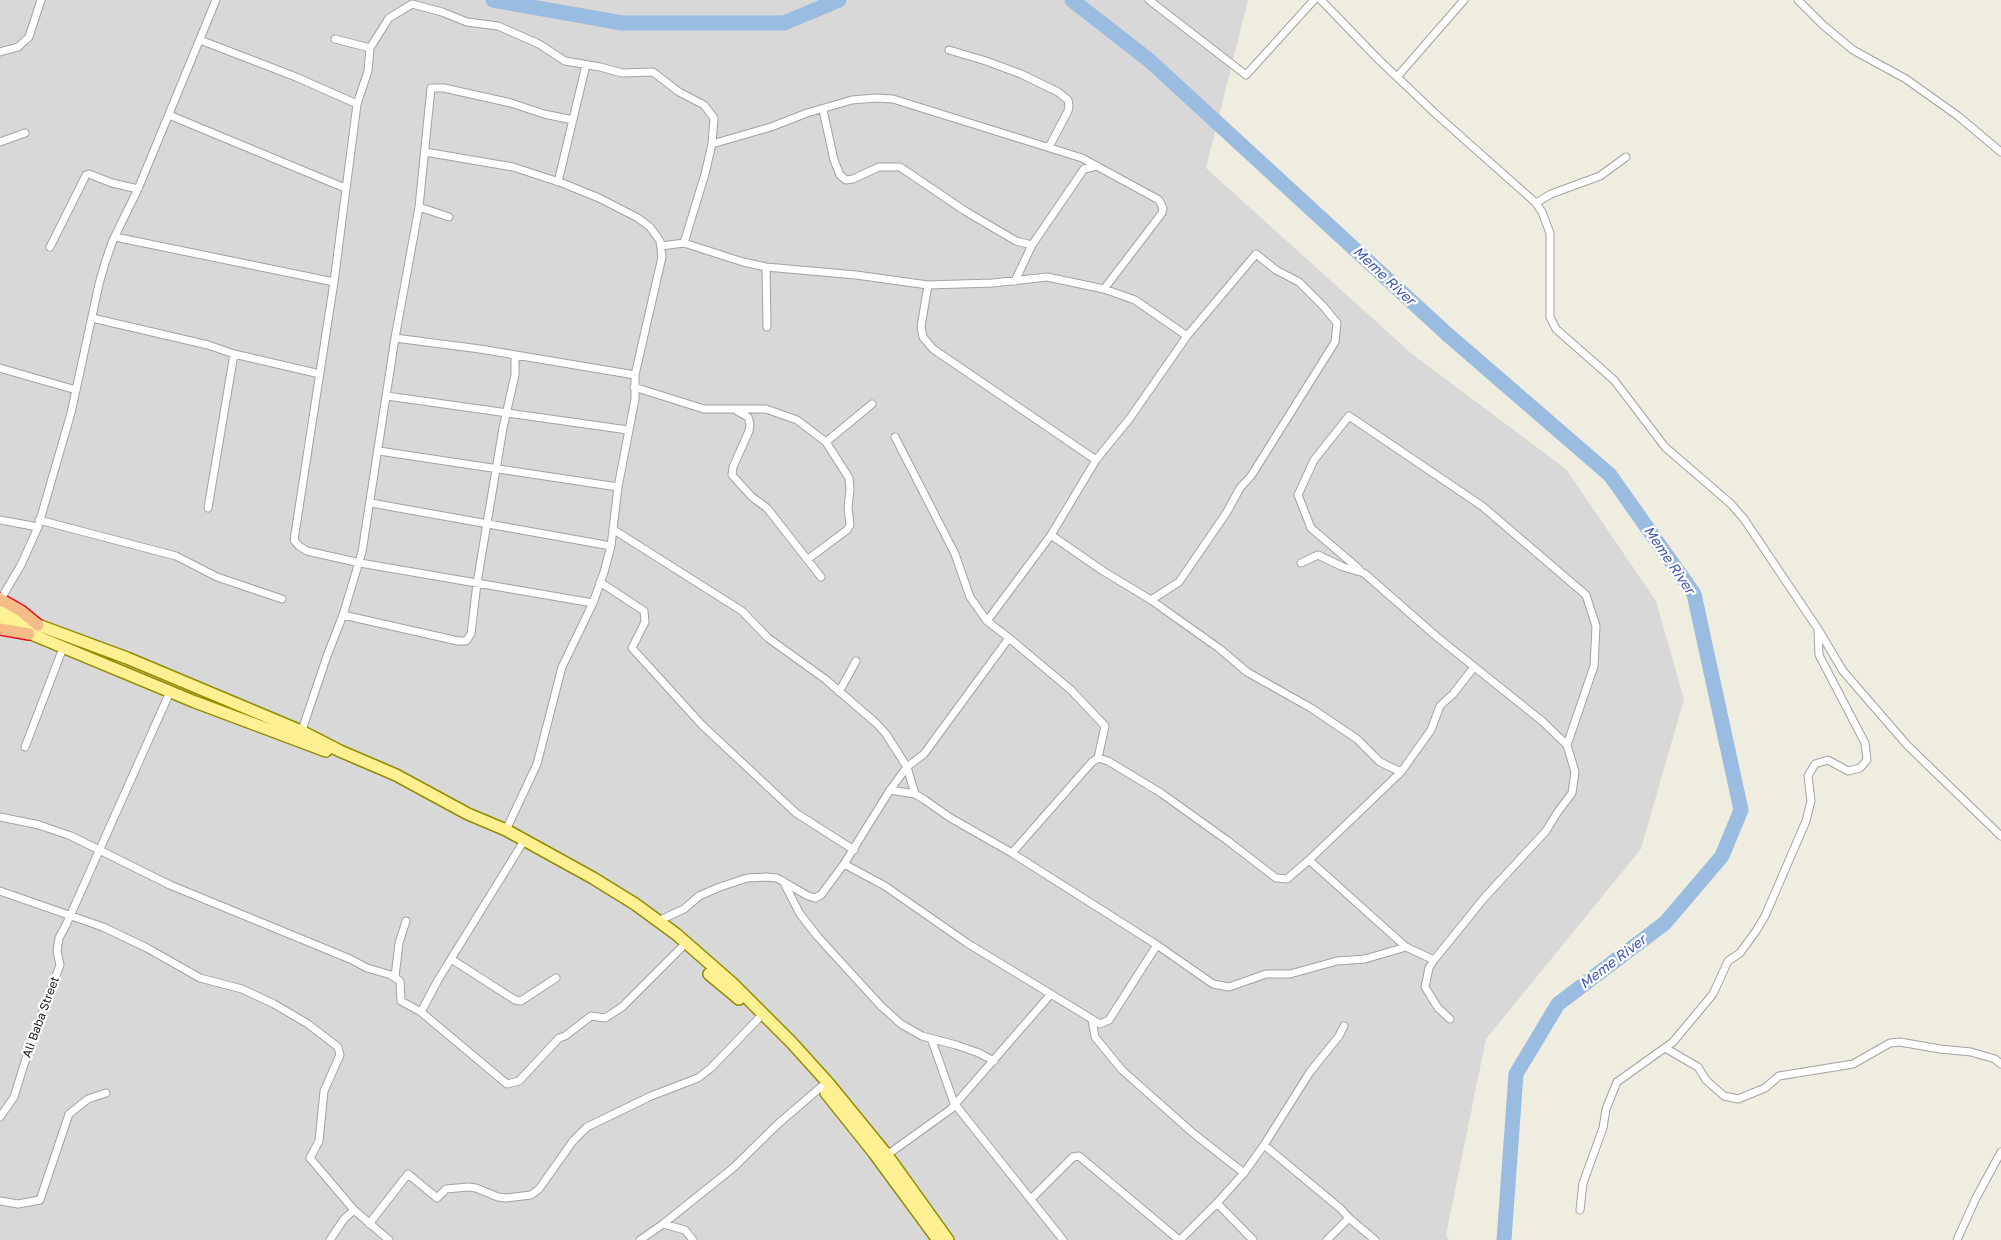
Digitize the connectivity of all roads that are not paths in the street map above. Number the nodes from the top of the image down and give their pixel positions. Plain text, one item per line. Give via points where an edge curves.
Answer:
1 (41, 0) edge
2 (216, 0) edge
3 (1148, 0) edge
4 (1314, 0) edge
5 (1321, 0) edge
6 (1464, 0) edge
7 (1798, 0) edge
8 (335, 39) dead end
9 (200, 40) junction
10 (370, 48) junction
11 (949, 50) dead end
12 (0, 52) edge
13 (586, 64) junction
14 (1397, 77) junction
15 (356, 104) junction
16 (822, 110) junction
17 (169, 115) junction
18 (573, 120) junction
19 (25, 133) dead end
20 (0, 142) edge
21 (712, 144) junction
22 (1049, 147) junction
23 (425, 152) junction
24 (2001, 152) edge
25 (1626, 157) dead end
26 (1082, 158) junction
27 (1098, 166) junction
28 (1084, 169) junction
29 (558, 182) junction
30 (345, 188) junction
31 (138, 189) junction
32 (1536, 203) junction
33 (419, 207) junction
34 (449, 217) dead end
35 (115, 237) junction
36 (684, 243) junction
37 (1032, 244) junction
38 (661, 246) junction
39 (50, 247) dead end
40 (766, 266) junction
41 (1015, 281) junction
42 (334, 282) junction
43 (928, 285) junction
44 (1104, 289) junction
45 (92, 318) junction
46 (767, 327) dead end
47 (1187, 336) junction
48 (396, 338) junction
49 (234, 354) junction
50 (515, 355) junction
51 (0, 368) edge
52 (320, 374) junction
53 (635, 375) junction
54 (634, 387) junction
55 (76, 390) junction
56 (387, 396) junction
57 (872, 404) dead end
58 (734, 410) junction
59 (506, 413) junction
60 (628, 430) junction
61 (895, 437) dead end
62 (826, 442) junction
63 (379, 451) junction
64 (1096, 460) junction
65 (497, 468) junction
66 (618, 487) junction
67 (371, 503) junction
68 (208, 508) dead end
69 (0, 520) edge
70 (488, 522) junction
71 (39, 523) junction
72 (614, 530) junction
73 (1051, 534) junction
74 (611, 546) junction
75 (808, 559) junction
76 (360, 563) junction
77 (1300, 563) dead end
78 (1364, 573) junction
79 (821, 576) dead end
80 (600, 582) junction
81 (477, 583) junction
82 (282, 599) dead end
83 (1151, 600) junction
84 (0, 603) edge
85 (592, 603) junction
86 (343, 615) junction
87 (0, 621) edge
88 (987, 621) junction
89 (38, 624) joint
90 (1818, 628) junction
91 (0, 629) edge
92 (29, 634) junction
93 (1009, 638) junction
94 (63, 648) junction
95 (856, 661) dead end
96 (1474, 667) junction
97 (170, 692) junction
98 (839, 692) junction
99 (301, 736) junction
100 (1567, 745) junction
101 (25, 747) dead end
102 (1098, 758) junction
103 (908, 767) junction
104 (1400, 772) junction
105 (890, 790) junction
106 (915, 794) junction
107 (0, 817) edge
108 (506, 830) junction
109 (2001, 836) edge
110 (522, 844) junction
111 (854, 850) junction
112 (100, 851) junction
113 (1012, 853) junction
114 (1309, 860) junction
115 (844, 864) junction
116 (783, 881) junction
117 (0, 891) edge
118 (71, 915) junction
119 (406, 921) dead end
120 (658, 921) junction
121 (1157, 945) junction
122 (1406, 947) junction
123 (681, 948) junction
124 (451, 959) junction
125 (1434, 960) junction
126 (395, 978) junction
127 (556, 978) dead end
128 (1051, 994) junction
129 (421, 1012) junction
130 (759, 1018) junction
131 (1450, 1019) dead end
132 (1092, 1020) junction
133 (1344, 1026) dead end
134 (931, 1038) junction
135 (1665, 1048) junction
136 (994, 1060) junction
137 (2001, 1064) edge
138 (821, 1087) junction
139 (106, 1093) dead end
140 (954, 1103) junction
141 (0, 1117) edge
142 (1264, 1145) junction
143 (2001, 1152) edge
144 (887, 1155) junction
145 (1244, 1173) junction
146 (1031, 1199) junction
147 (0, 1201) edge
148 (1217, 1203) junction
149 (354, 1210) junction
150 (1580, 1210) dead end
151 (1350, 1218) junction
152 (369, 1224) junction
153 (663, 1224) junction
154 (330, 1240) edge
155 (389, 1240) edge
156 (640, 1240) edge
157 (693, 1240) edge
158 (938, 1240) edge
159 (948, 1240) edge
160 (1063, 1240) edge
161 (1180, 1240) edge
162 (1253, 1240) edge
163 (1327, 1240) edge
164 (1375, 1240) edge
165 (1957, 1240) edge

1 - 12 street via 29,37 18,47
2 - 9 street
3 - 4 street via 1246,75
5 - 14 street
6 - 14 street
7 - 24 street via 1853,50 1906,79
8 - 10 street
9 - 15 street
9 - 17 street
10 - 13 street via 388,18 412,4 467,22 498,26 539,44 565,61
10 - 15 street via 368,71
11 - 22 street via 1021,74 1068,100 1068,111
13 - 18 street
13 - 21 street via 622,73 653,72 711,112 714,118
14 - 32 street
15 - 30 street
16 - 21 street
16 - 22 street via 852,100 893,99
16 - 37 street via 834,160 840,175 846,180 879,167 900,167 1016,241
17 - 30 street
17 - 31 street
18 - 23 street via 511,103 431,88
18 - 29 street
19 - 20 street
21 - 36 street
22 - 26 street
23 - 29 street via 513,168
23 - 33 street
25 - 32 street via 1600,176
26 - 27 street
26 - 28 street
27 - 28 street
27 - 44 street via 1159,200 1164,208
28 - 37 street
29 - 38 street via 638,218 650,227
30 - 42 street
31 - 35 street
31 - 39 street via 86,175
32 - 90 street via 1550,233 1550,317 1556,329 1614,380 1665,447 1731,504
33 - 34 street
33 - 48 street
35 - 42 street
35 - 45 street via 99,284
36 - 38 street
36 - 40 street
37 - 41 street
38 - 53 street via 662,257
40 - 43 street
40 - 46 street
41 - 43 street
41 - 44 street via 1047,277
42 - 52 street
43 - 64 street via 921,327 923,336 933,349
44 - 47 street via 1135,300
45 - 49 street
45 - 55 street
47 - 64 street via 1130,418
47 - 83 street via 1256,254 1299,282 1337,323 1335,342 1227,512 1179,582
48 - 50 street
48 - 56 street
49 - 52 street
49 - 68 street
50 - 53 street
50 - 59 street via 515,375
51 - 55 street
52 - 76 street via 294,540 307,551
53 - 54 street
54 - 58 street via 704,409
54 - 60 street
55 - 71 street
56 - 59 street
56 - 63 street
57 - 62 street
58 - 62 street via 766,409 784,415 797,420
58 - 75 street via 748,417 750,431 732,475 767,508
59 - 60 street
59 - 65 street
60 - 66 street
61 - 88 street via 955,554 970,597
62 - 75 street via 849,478 850,525
63 - 65 street
63 - 67 street
64 - 73 street
65 - 66 street
65 - 70 street
66 - 72 street
67 - 70 street
67 - 76 street
69 - 71 street
70 - 74 street
70 - 81 street
71 - 82 street via 176,556 217,577
71 - 84 street
72 - 74 street
72 - 98 street via 742,611 768,638
73 - 83 street
73 - 88 street
74 - 80 street
75 - 79 street
76 - 81 street
76 - 86 street
77 - 78 street via 1318,555
78 - 96 street
78 - 100 street via 1311,528 1298,495 1314,460 1349,416 1482,506 1586,595 1596,626 1594,666
80 - 85 street
80 - 111 street via 644,611 644,622 632,648 702,726 796,813
81 - 85 street
81 - 86 street via 471,634 466,641
83 - 104 street via 1247,672 1311,708 1357,739 1380,762
84 - 89 highway via 22,611
85 - 108 street via 562,668 537,764
86 - 99 street
87 - 92 main road
88 - 93 street
89 - 99 main road via 127,658
90 - 109 street via 1843,671 1907,745
90 - 135 street via 1819,655 1865,744 1867,760 1860,768 1848,771 1828,760 1815,764 1808,776 1811,801 1806,821 1765,916 1747,945 1728,961 1713,994
91 - 92 highway
92 - 94 main road
93 - 102 street via 1071,690 1105,726
93 - 103 street via 924,754
94 - 97 main road
94 - 101 street
95 - 98 street
96 - 100 street
96 - 104 street via 1440,706 1431,730
97 - 99 main road
97 - 112 street, Ali Baba Street
98 - 103 street via 886,734
99 - 108 main road via 396,775 468,814
99 - 110 main road
100 - 125 street via 1575,772 1572,793 1546,832 1485,897
102 - 113 street
102 - 114 street via 1160,793 1276,878 1287,879
103 - 105 street
103 - 106 street
104 - 114 street
105 - 106 street
105 - 111 street
106 - 113 street
107 - 112 street via 71,836
108 - 120 main road via 593,878
110 - 123 main road via 594,883
110 - 124 street
111 - 115 street
112 - 118 street, Ali Baba Street
112 - 126 street via 170,885
113 - 121 street
114 - 122 street
115 - 116 street via 815,898
115 - 128 street via 885,886 967,944
116 - 120 street via 766,877 732,882 698,896 684,909
116 - 134 street via 800,914 818,937 881,1006 901,1024
117 - 118 street
118 - 141 street, Ali Baba Street via 59,938 60,966 26,1054 14,1097
118 - 149 street via 126,937 200,978 242,989 274,1004 338,1047 340,1055 324,1091 319,1141 310,1158
119 - 126 street via 399,943
120 - 144 main road via 770,1019
121 - 122 street via 1213,984 1228,987 1266,974 1290,974
121 - 132 street via 1109,1020 1100,1024
122 - 125 street
123 - 129 street via 622,1007 605,1018 591,1016 559,1038 514,1083 507,1084
123 - 130 main road
124 - 127 street via 515,1000 521,1000
124 - 129 street
125 - 131 street via 1425,986 1438,1008
126 - 129 street via 400,981 401,1001
128 - 132 street
128 - 136 street
130 - 138 main road
130 - 152 street via 698,1078 644,1099 587,1127 531,1196 498,1197 468,1187 446,1189 437,1198 408,1174
132 - 145 street via 1095,1037 1122,1070
133 - 142 street via 1310,1072
134 - 136 street via 979,1052
134 - 140 street
135 - 137 street via 1698,1067 1706,1080 1724,1096 1738,1099 1765,1088 1779,1076 1853,1064 1890,1043 1971,1052
135 - 150 street via 1617,1082 1583,1183
136 - 140 street
138 - 153 street via 733,1168
138 - 158 main road
139 - 147 street via 88,1099 69,1114 40,1200 18,1204
140 - 144 street via 944,1114
140 - 146 street
142 - 145 street
142 - 151 street
143 - 165 street
144 - 159 main road
145 - 148 street
146 - 160 street
146 - 161 street via 1073,1157 1079,1156
148 - 161 street
148 - 162 street
149 - 152 street
149 - 154 street
151 - 163 street
151 - 164 street
152 - 155 street
153 - 156 street
153 - 157 street via 685,1230

